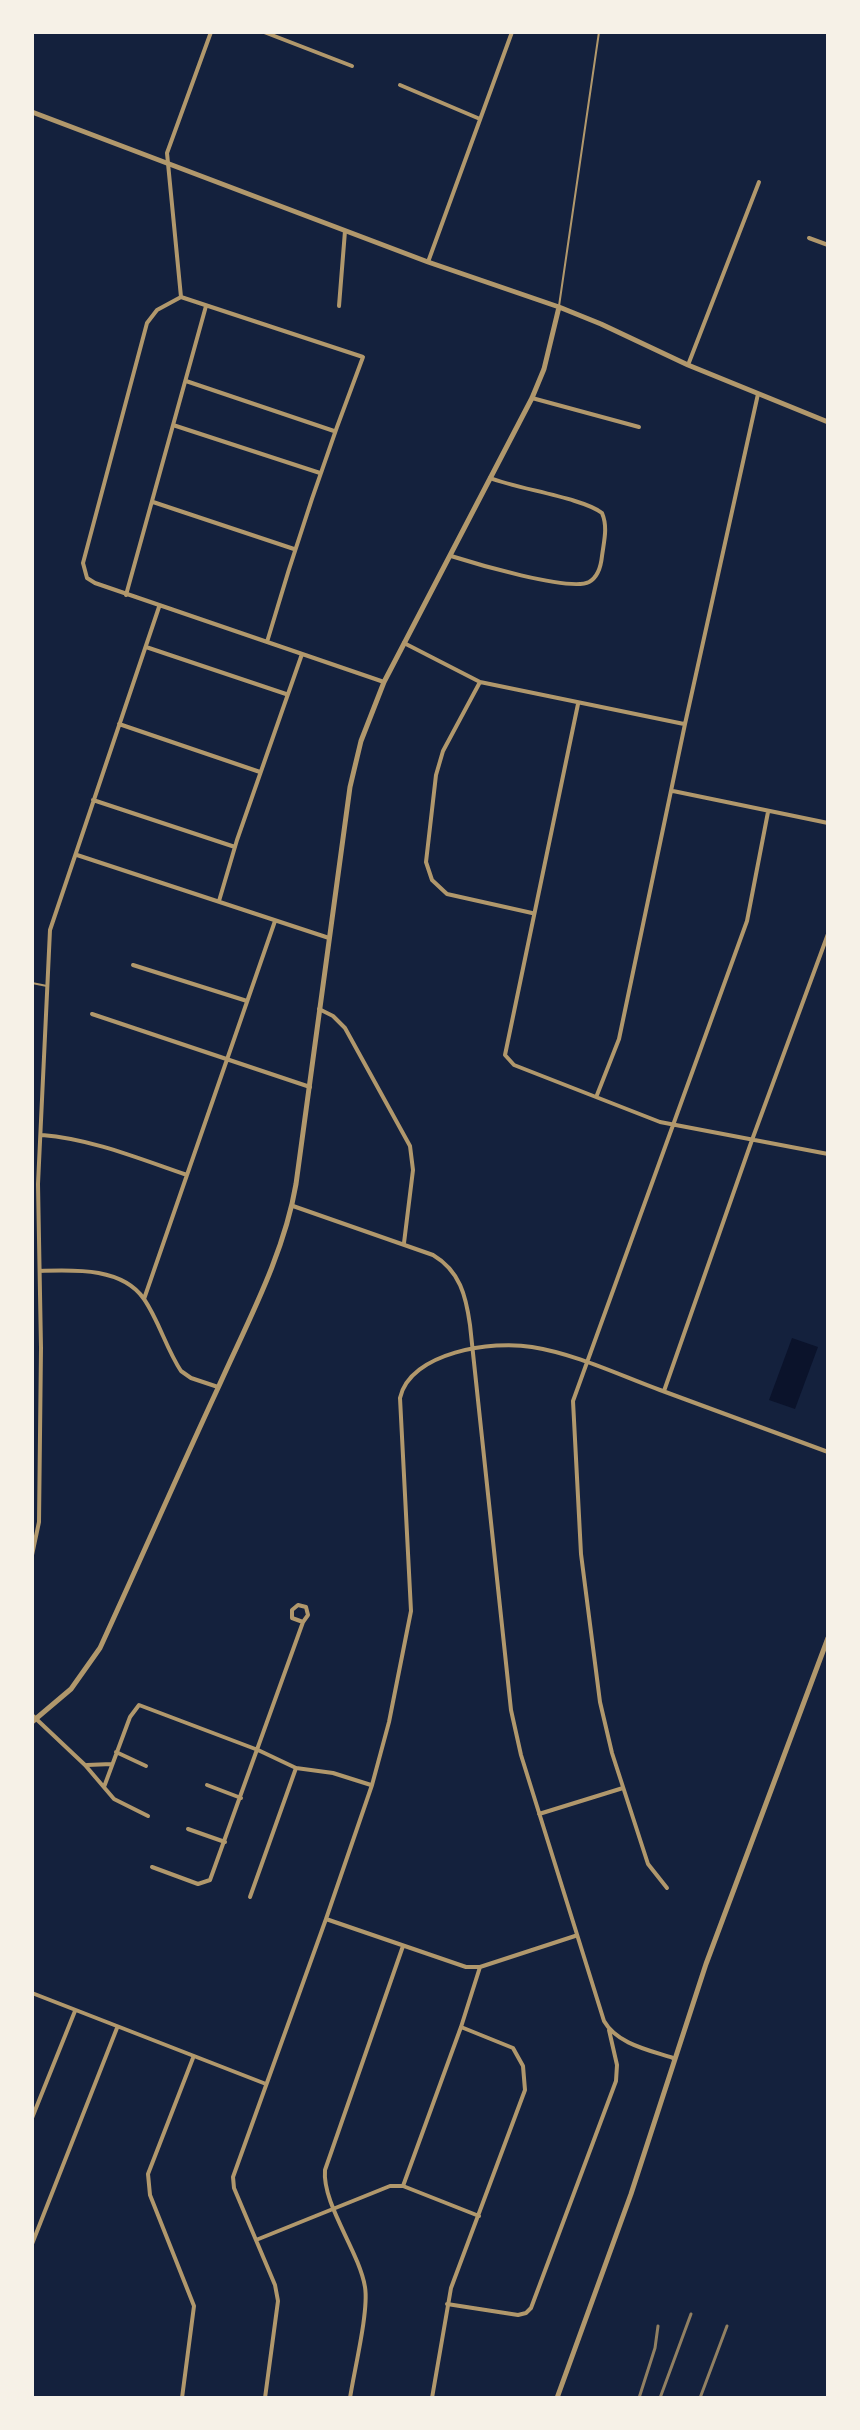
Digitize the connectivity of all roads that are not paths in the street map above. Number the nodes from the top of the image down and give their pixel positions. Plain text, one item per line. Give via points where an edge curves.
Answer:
1 (211, 32) edge
2 (264, 32) edge
3 (512, 32) edge
4 (599, 32) edge
5 (352, 66) dead end
6 (400, 85) dead end
7 (32, 112) edge
8 (480, 119) junction
9 (167, 163) junction
10 (759, 182) dead end
11 (345, 231) junction
12 (809, 238) dead end
13 (828, 245) edge
14 (428, 262) junction
15 (181, 297) junction
16 (206, 306) junction
17 (339, 306) dead end
18 (559, 307) junction
19 (688, 365) junction
20 (186, 381) junction
21 (758, 394) junction
22 (532, 398) junction
23 (828, 422) edge
24 (173, 425) junction
25 (639, 427) dead end
26 (334, 431) junction
27 (320, 473) junction
28 (490, 478) junction
29 (153, 502) junction
30 (294, 549) junction
31 (450, 555) junction
32 (126, 595) junction
33 (159, 607) junction
34 (267, 642) junction
35 (404, 643) junction
36 (146, 647) junction
37 (302, 654) junction
38 (384, 682) junction
39 (480, 682) junction
40 (286, 694) junction
41 (578, 704) junction
42 (119, 724) junction
43 (685, 724) junction
44 (260, 772) junction
45 (673, 791) junction
46 (93, 800) junction
47 (768, 812) junction
48 (828, 823) edge
49 (235, 847) junction
50 (76, 854) junction
51 (219, 901) junction
52 (533, 913) junction
53 (275, 921) junction
54 (828, 934) edge
55 (329, 938) junction
56 (133, 965) dead end
57 (32, 983) edge
58 (47, 986) junction
59 (247, 1001) junction
60 (319, 1009) junction
61 (92, 1014) dead end
62 (228, 1060) junction
63 (310, 1087) junction
64 (597, 1095) junction
65 (673, 1123) junction
66 (42, 1135) junction
67 (752, 1140) junction
68 (828, 1154) edge
69 (187, 1175) junction
70 (35, 1184) edge
71 (293, 1206) junction
72 (404, 1244) junction
73 (40, 1271) junction
74 (144, 1299) junction
75 (472, 1348) junction
76 (586, 1362) junction
77 (218, 1388) junction
78 (664, 1392) junction
79 (828, 1452) edge
80 (32, 1555) edge
81 (303, 1622) junction
82 (828, 1638) edge
83 (33, 1719) edge
84 (258, 1750) junction
85 (116, 1752) junction
86 (112, 1764) junction
87 (85, 1765) junction
88 (146, 1766) dead end
89 (296, 1768) junction
90 (207, 1785) dead end
91 (372, 1785) junction
92 (104, 1787) junction
93 (623, 1788) junction
94 (241, 1798) junction
95 (539, 1814) junction
96 (148, 1816) dead end
97 (188, 1829) dead end
98 (225, 1842) junction
99 (152, 1867) dead end
100 (667, 1888) dead end
101 (250, 1897) dead end
102 (326, 1919) junction
103 (576, 1936) junction
104 (403, 1946) junction
105 (480, 1967) junction
106 (32, 1993) edge
107 (75, 2011) junction
108 (461, 2027) junction
109 (117, 2028) junction
110 (609, 2029) junction
111 (193, 2058) junction
112 (673, 2058) junction
113 (266, 2084) junction
114 (32, 2118) edge
115 (403, 2186) junction
116 (335, 2209) junction
117 (479, 2216) junction
118 (256, 2240) junction
119 (32, 2244) edge
120 (447, 2304) junction
121 (182, 2398) edge
122 (265, 2398) edge
123 (350, 2398) edge
124 (432, 2398) edge
125 (557, 2398) edge

1 - 9 street via 168,147
2 - 5 street
3 - 8 street
4 - 18 lane
6 - 8 street
7 - 9 street
8 - 14 street
9 - 11 street
9 - 15 street
10 - 19 street
11 - 14 street
11 - 17 street
12 - 13 street
14 - 18 street
15 - 16 street
15 - 32 street via 157,310 147,323 83,563 87,578
16 - 20 street
16 - 26 street via 363,357
18 - 19 street
18 - 22 street
19 - 21 street
20 - 24 street
20 - 26 street
21 - 23 street
21 - 43 street
22 - 25 street
22 - 28 street
24 - 27 street
24 - 29 street
26 - 27 street
27 - 30 street
28 - 31 street
28 - 31 street via 602,513 606,528 598,573 587,583 571,585
29 - 30 street
29 - 32 street
30 - 34 street
31 - 35 street
32 - 33 street
33 - 34 street
33 - 36 street
34 - 37 street
35 - 38 street
35 - 39 street
36 - 40 street
36 - 42 street
37 - 38 street
37 - 40 street
38 - 55 street via 355,762
39 - 41 street
39 - 52 street via 439,763 428,872 447,894
40 - 44 street
41 - 43 street
41 - 52 street
42 - 44 street
42 - 46 street
43 - 45 street
44 - 49 street
45 - 47 street
45 - 64 street via 619,1039
46 - 49 street
46 - 50 street
47 - 48 street
47 - 65 street via 747,921
49 - 51 street
50 - 51 street
50 - 58 street via 50,930
51 - 53 street
52 - 64 street via 505,1055 514,1065
53 - 55 street
53 - 59 street
54 - 67 street
55 - 60 street
56 - 59 street
57 - 58 lane
58 - 66 street
59 - 62 street
60 - 63 street
60 - 72 street via 345,1028 410,1146 413,1170
61 - 62 street
62 - 63 street
62 - 69 street
63 - 71 street
64 - 65 street
65 - 67 street
65 - 76 street
66 - 69 street via 96,1145
66 - 70 street
67 - 68 street
67 - 78 street
69 - 74 street
70 - 73 street
71 - 72 street
71 - 77 street
72 - 75 street via 433,1255 456,1275 467,1303
73 - 74 street via 87,1270 130,1287
73 - 80 street via 39,1522
74 - 77 street via 181,1371
75 - 76 street via 524,1346
75 - 91 street via 417,1370 408,1377 400,1398 411,1611
75 - 95 street via 511,1710
76 - 78 street
76 - 93 street via 572,1415 581,1554 597,1688
77 - 83 street via 100,1648 71,1689
78 - 79 street
81 - 81 street via 291,1614 298,1605 308,1611
81 - 84 street
82 - 112 street
83 - 87 street
84 - 85 street via 139,1705
84 - 89 street
84 - 94 street
85 - 86 street
85 - 88 street
86 - 87 street
86 - 92 street
87 - 92 street
89 - 91 street
89 - 101 street
90 - 94 street
91 - 102 street
92 - 96 street via 114,1799
93 - 95 street
93 - 100 street via 649,1868
94 - 98 street
95 - 103 street
97 - 98 street
98 - 99 street via 207,1882 198,1884
102 - 104 street
102 - 113 street
103 - 105 street
103 - 110 street
104 - 105 street via 455,1965
104 - 116 street via 325,2170
105 - 108 street
106 - 107 street
107 - 109 street
107 - 114 street
108 - 115 street
108 - 117 street via 513,2048 525,2077 523,2098
109 - 111 street
109 - 119 street
110 - 112 street via 625,2041
110 - 120 street via 616,2081 531,2308 518,2315
111 - 113 street
111 - 121 street via 148,2174 150,2195 194,2306
112 - 125 street via 631,2194
113 - 118 street via 233,2177
115 - 116 street via 390,2186
115 - 117 street
116 - 118 street
116 - 123 street via 366,2295
117 - 120 street
118 - 122 street via 278,2301
120 - 124 street

